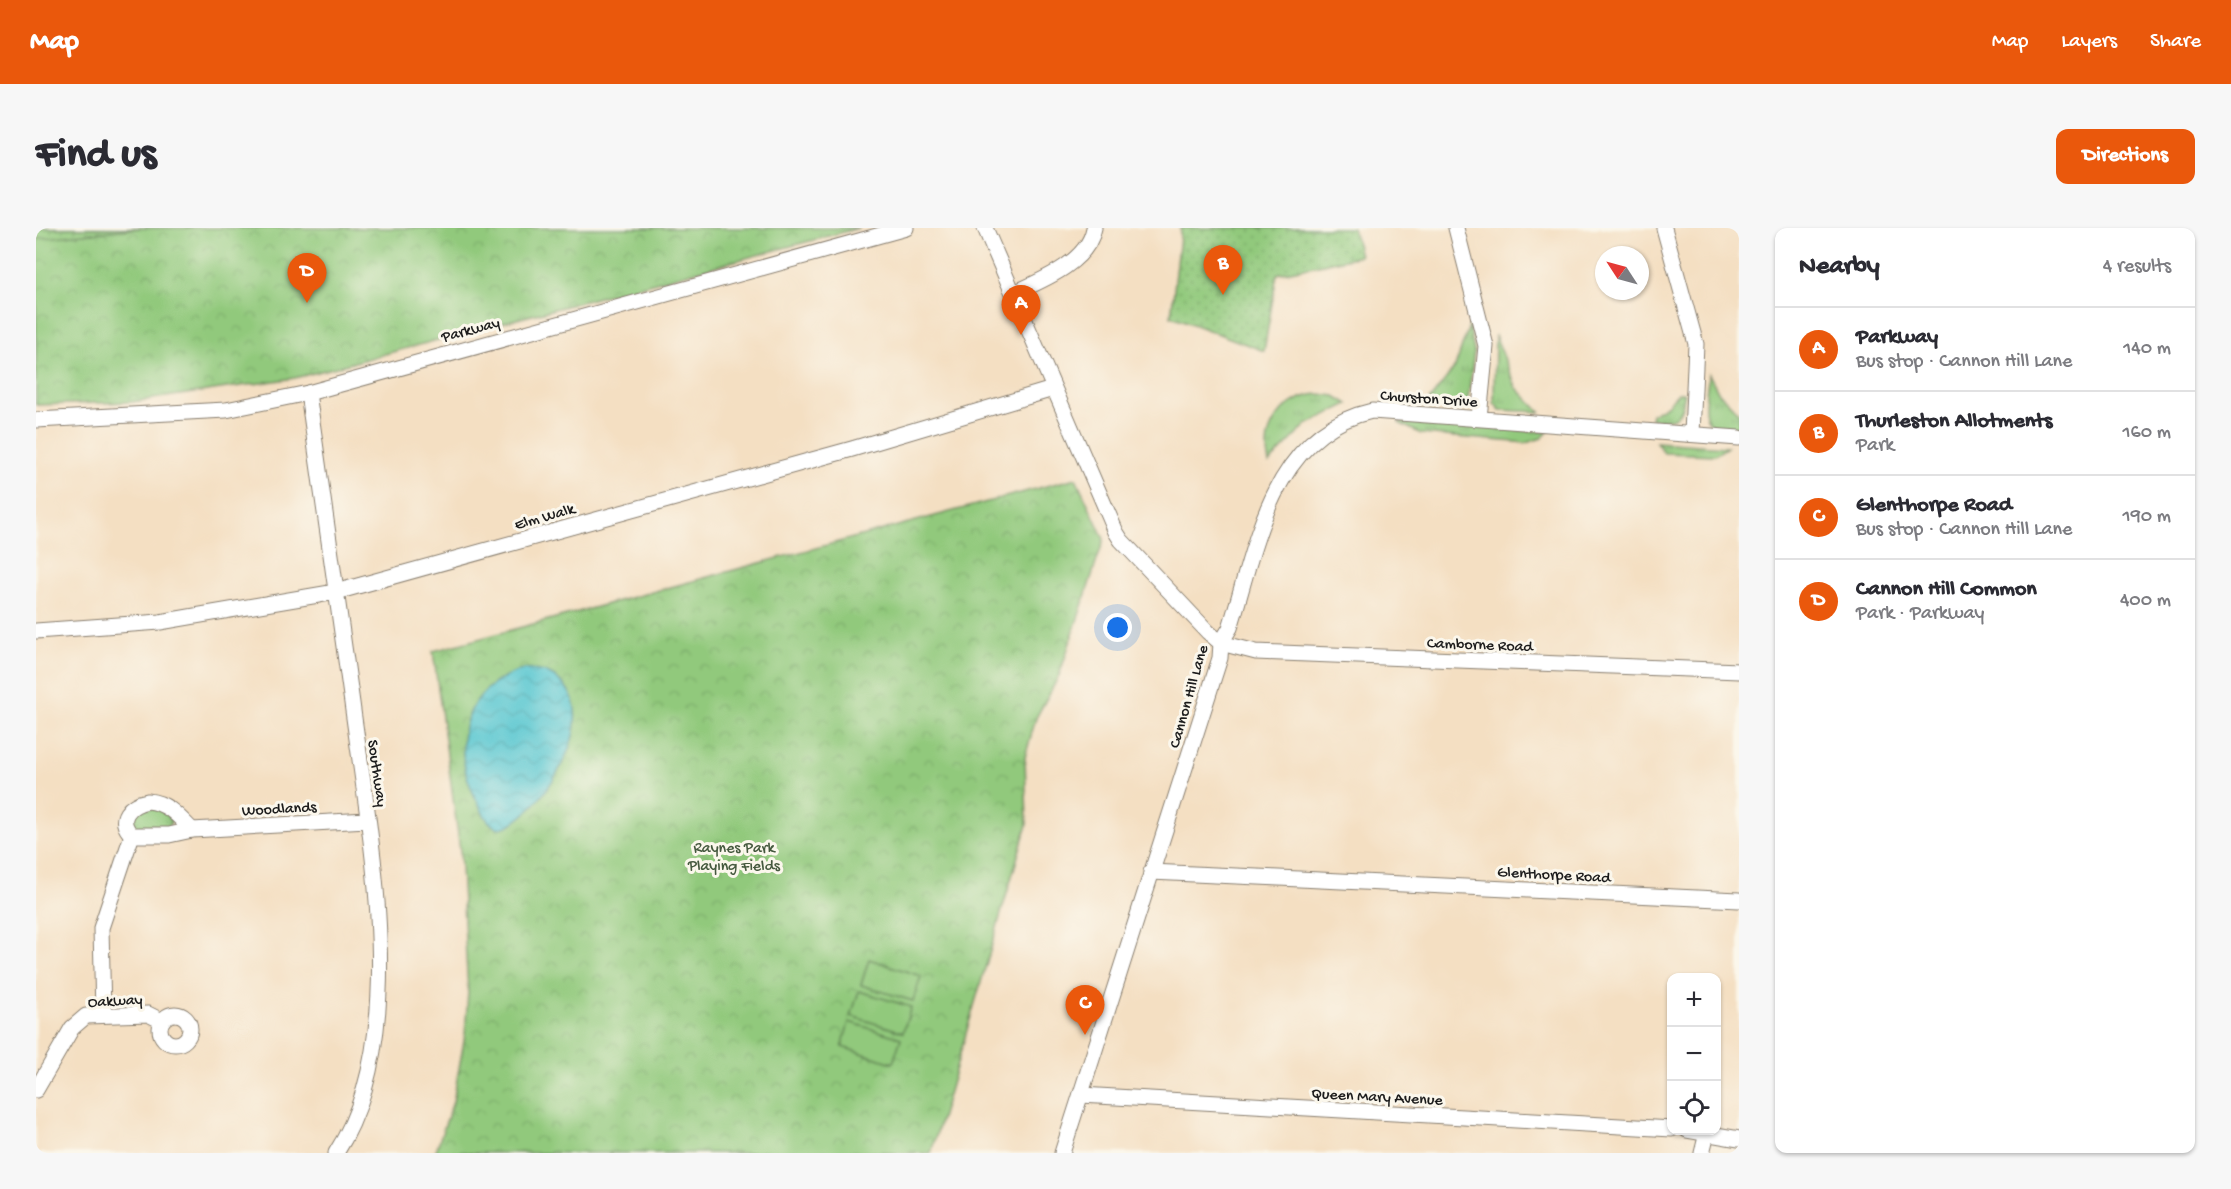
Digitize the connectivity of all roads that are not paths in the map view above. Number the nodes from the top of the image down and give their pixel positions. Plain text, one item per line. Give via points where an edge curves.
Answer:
1 (906, 228) edge
2 (985, 228) edge
3 (1094, 228) edge
4 (1456, 228) edge
5 (1664, 228) edge
6 (1014, 293) junction
7 (1053, 389) junction
8 (308, 393) junction
9 (1479, 418) junction
10 (36, 420) edge
11 (1692, 434) junction
12 (1739, 438) edge
13 (336, 592) junction
14 (36, 631) edge
15 (1221, 643) junction
16 (1739, 671) edge
17 (368, 820) junction
18 (192, 830) junction
19 (132, 835) junction
20 (1151, 873) junction
21 (1739, 900) edge
22 (103, 1014) junction
23 (162, 1022) dead end
24 (36, 1090) edge
25 (1081, 1095) junction
26 (1667, 1129) edge
27 (1706, 1135) edge
28 (1718, 1135) edge
29 (1739, 1139) edge
30 (336, 1153) edge
31 (1062, 1153) edge
32 (1702, 1153) edge

1 - 8 street, Parkway
2 - 6 street, Cannon Hill Lane
3 - 6 street via 1089,244 1074,259
4 - 9 street via 1486,346
5 - 11 street via 1696,344
6 - 7 street, Cannon Hill Lane
7 - 13 street, Elm Walk
7 - 15 street, Cannon Hill Lane via 1121,540
8 - 10 street, Parkway via 226,410
8 - 13 street, Southway
9 - 11 street, Churston Drive
9 - 15 street, Churston Drive via 1372,411 1341,421 1310,442 1285,471 1264,520 1230,628
11 - 12 street, Churston Drive
13 - 14 street, Elm Walk via 160,622
13 - 17 street, Southway
15 - 16 street, Camborne Road via 1256,652
15 - 20 street, Cannon Hill Lane via 1220,658
17 - 18 street, Woodlands
17 - 30 street, Southway via 380,940 376,1027 367,1080
18 - 19 street, Woodlands via 169,835
18 - 19 street via 171,809 148,801 136,803 128,810 125,828
19 - 22 street via 101,928
20 - 21 street, Glenthorpe Road
20 - 25 street, Cannon Hill Lane
22 - 23 street, Oakway via 148,1014
22 - 24 street, Oakway via 79,1020
25 - 26 street, Queen Mary Avenue
25 - 31 street, Cannon Hill Lane
27 - 32 street
28 - 29 street

